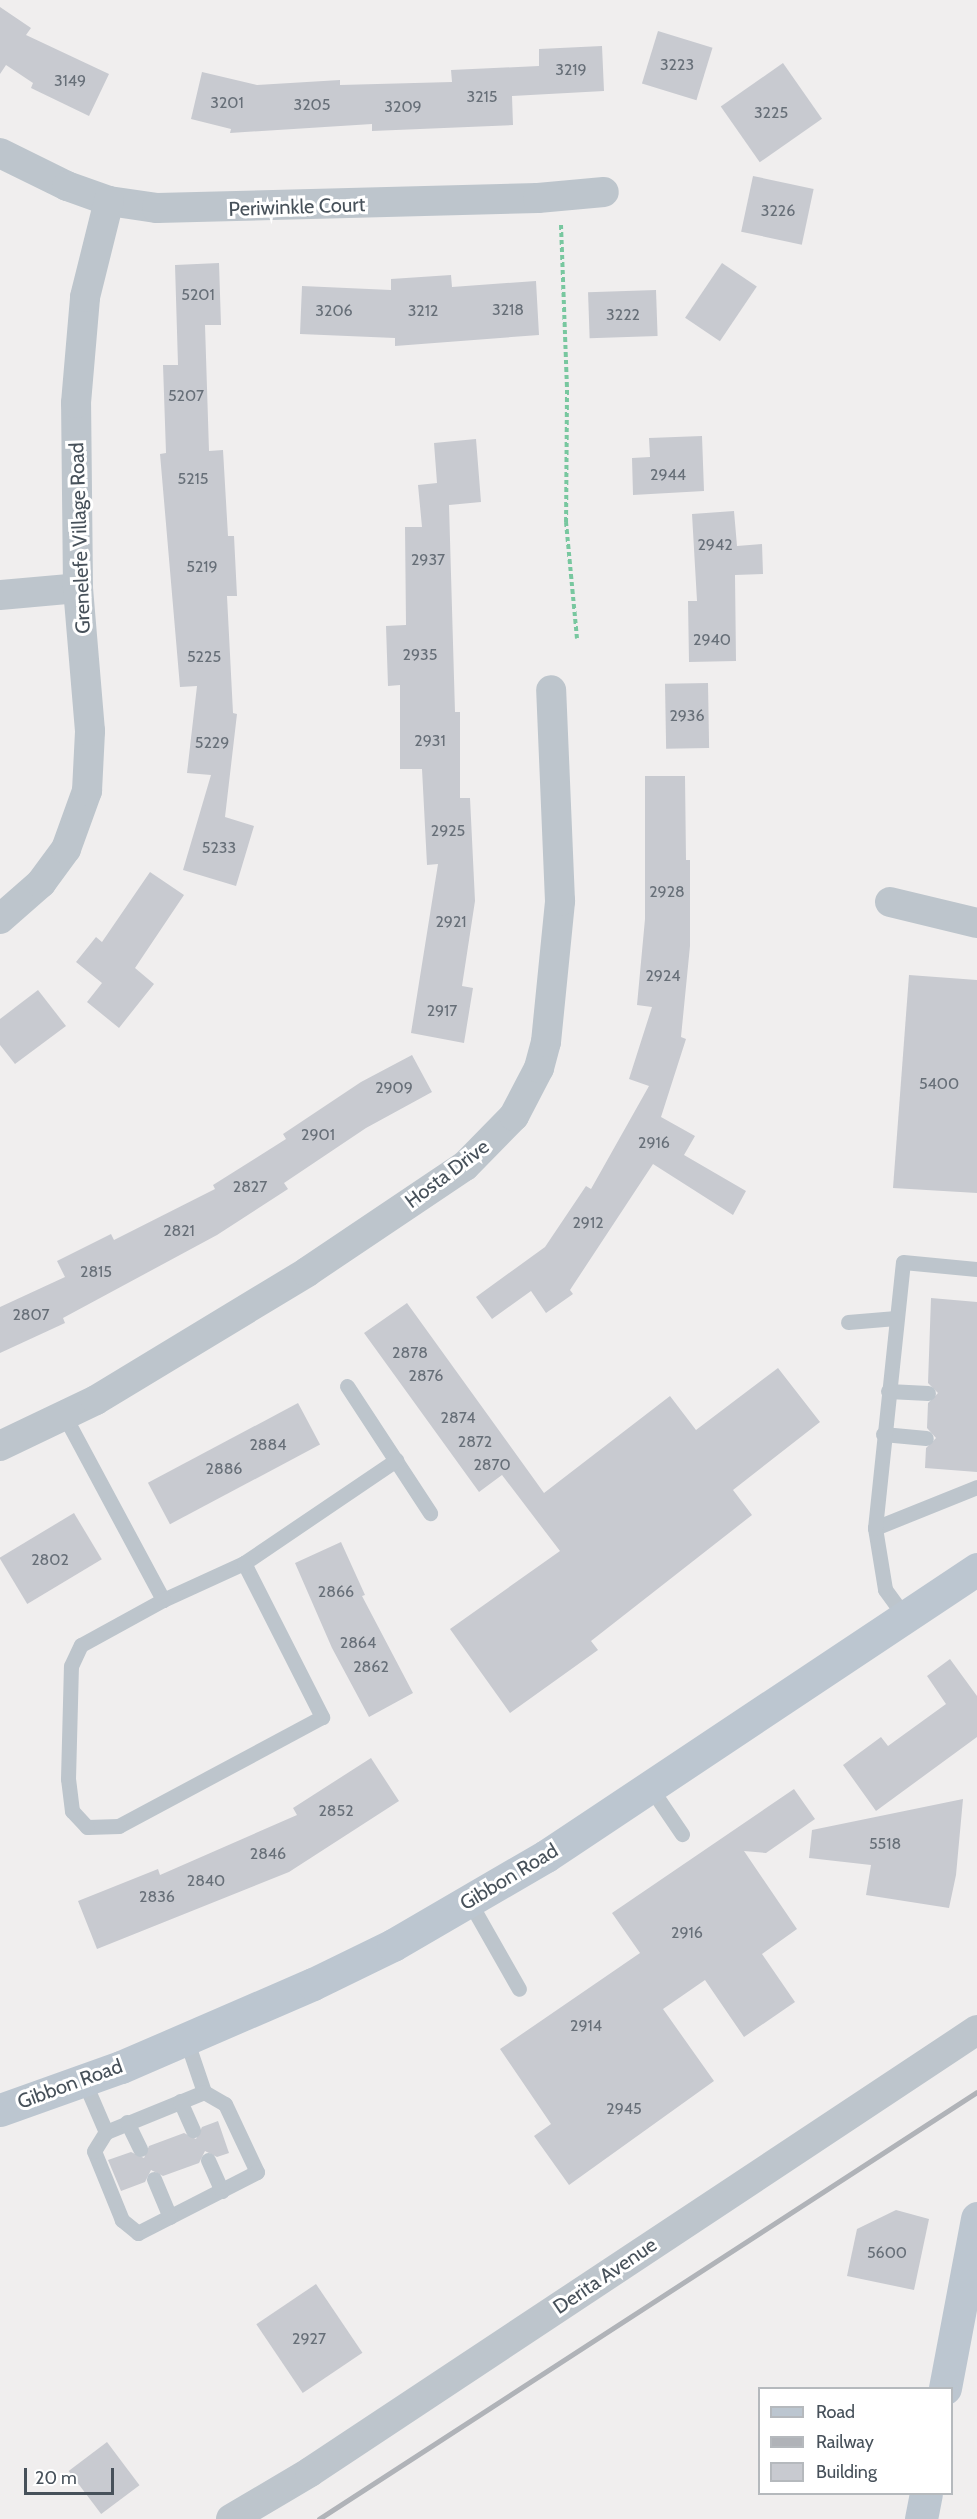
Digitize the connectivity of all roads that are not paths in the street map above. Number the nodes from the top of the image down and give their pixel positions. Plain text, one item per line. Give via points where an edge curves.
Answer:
1 (0, 153) edge
2 (604, 192) dead end
3 (109, 201) junction
4 (78, 588) junction
5 (0, 595) edge
6 (551, 690) dead end
7 (890, 902) dead end
8 (0, 919) edge
9 (977, 923) edge
10 (977, 1269) edge
11 (896, 1318) junction
12 (848, 1322) dead end
13 (347, 1386) dead end
14 (888, 1390) junction
15 (928, 1394) dead end
16 (64, 1415) junction
17 (883, 1434) junction
18 (926, 1438) dead end
19 (0, 1446) edge
20 (396, 1460) junction
21 (977, 1488) edge
22 (429, 1513) dead end
23 (875, 1528) junction
24 (244, 1563) junction
25 (977, 1569) edge
26 (163, 1600) junction
27 (905, 1617) junction
28 (650, 1787) junction
29 (682, 1834) dead end
30 (469, 1901) junction
31 (519, 1989) dead end
32 (977, 2031) edge
33 (186, 2039) junction
34 (84, 2081) junction
35 (204, 2092) junction
36 (180, 2101) junction
37 (0, 2110) edge
38 (127, 2122) junction
39 (193, 2130) dead end
40 (106, 2132) junction
41 (140, 2149) dead end
42 (207, 2160) dead end
43 (154, 2179) dead end
44 (222, 2191) junction
45 (170, 2217) junction
46 (977, 2218) edge
47 (945, 2387) edge
48 (926, 2495) edge
49 (231, 2519) edge
50 (921, 2519) edge

1 - 3 street, Periwinkle Court via 67,186
2 - 3 street, Periwinkle Court via 238,209 157,208
3 - 4 street, Grenelefe Village Road via 85,297 80,335 76,403
4 - 5 street
4 - 8 street, Grenelefe Village Road via 89,719 87,791 66,849 41,883
6 - 16 street, Hosta Drive via 560,912 546,1042 536,1076 514,1116 465,1166 307,1272 184,1350
7 - 9 street
10 - 11 lane via 903,1262
11 - 12 lane
11 - 14 lane
13 - 20 lane
14 - 15 lane
14 - 17 lane
16 - 19 street, Hosta Drive
16 - 26 lane
17 - 18 lane
17 - 23 lane
20 - 22 lane
20 - 24 lane
21 - 23 lane
23 - 27 lane via 885,1588
24 - 26 lane
24 - 26 lane via 322,1718 119,1826 87,1827 72,1811 68,1779 70,1666 81,1645
25 - 27 main road, Gibbon Road
27 - 28 main road, Gibbon Road
28 - 29 lane
28 - 30 main road, Gibbon Road
30 - 31 lane
30 - 33 main road, Gibbon Road via 313,1984
32 - 49 street, Derita Avenue via 310,2472
33 - 34 main road, Gibbon Road
33 - 35 lane
34 - 37 main road, Gibbon Road
34 - 40 lane
35 - 36 lane
35 - 44 lane via 225,2104 257,2172
36 - 38 lane
36 - 39 lane
38 - 40 lane
38 - 41 lane
40 - 45 lane via 94,2151 122,2220 138,2233
42 - 44 lane
43 - 45 lane
44 - 45 lane
46 - 47 main road
48 - 50 main road

